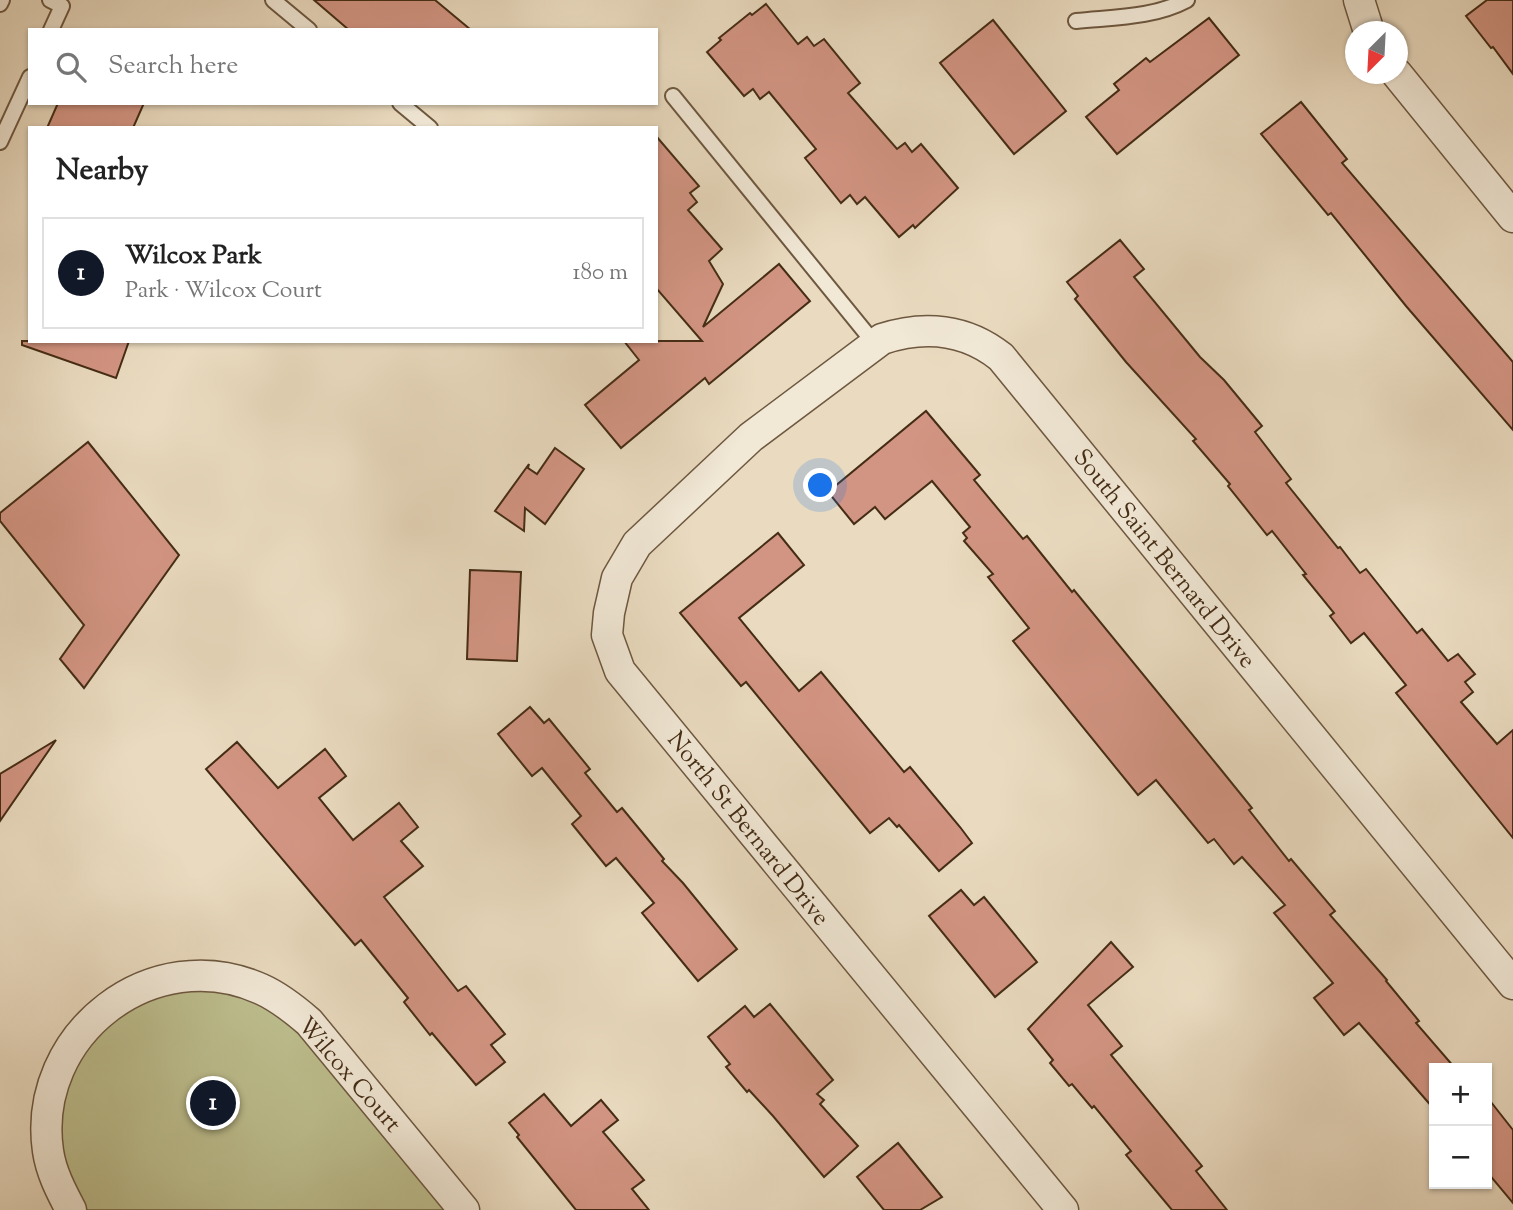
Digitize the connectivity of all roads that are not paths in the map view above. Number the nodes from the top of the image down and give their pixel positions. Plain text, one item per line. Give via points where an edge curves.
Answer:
1 (50, 0) edge
2 (273, 0) edge
3 (1187, 0) edge
4 (1359, 0) edge
5 (1076, 21) dead end
6 (1366, 21) edge
7 (52, 28) edge
8 (307, 28) edge
9 (28, 81) edge
10 (1405, 84) edge
11 (673, 96) dead end
12 (402, 105) edge
13 (428, 126) edge
14 (0, 142) edge
15 (1513, 216) edge
16 (875, 344) junction
17 (751, 437) joint
18 (1513, 984) edge
19 (71, 1210) edge
20 (464, 1210) edge
21 (1063, 1210) edge

1 - 7 lane via 62,6
2 - 8 lane
3 - 5 lane via 1140,15
4 - 6 street
9 - 14 lane
10 - 15 street
11 - 16 lane
12 - 13 lane
16 - 17 street, South Saint Bernard Drive
16 - 18 street, South Saint Bernard Drive via 906,331 946,332 988,346 1001,357
17 - 21 street, North St Bernard Drive via 637,544 617,578 609,644 620,671
19 - 20 street, Wilcox Court via 48,1151 50,1098 63,1059 78,1035 121,997 182,976 221,977 260,988 288,1004 309,1022

